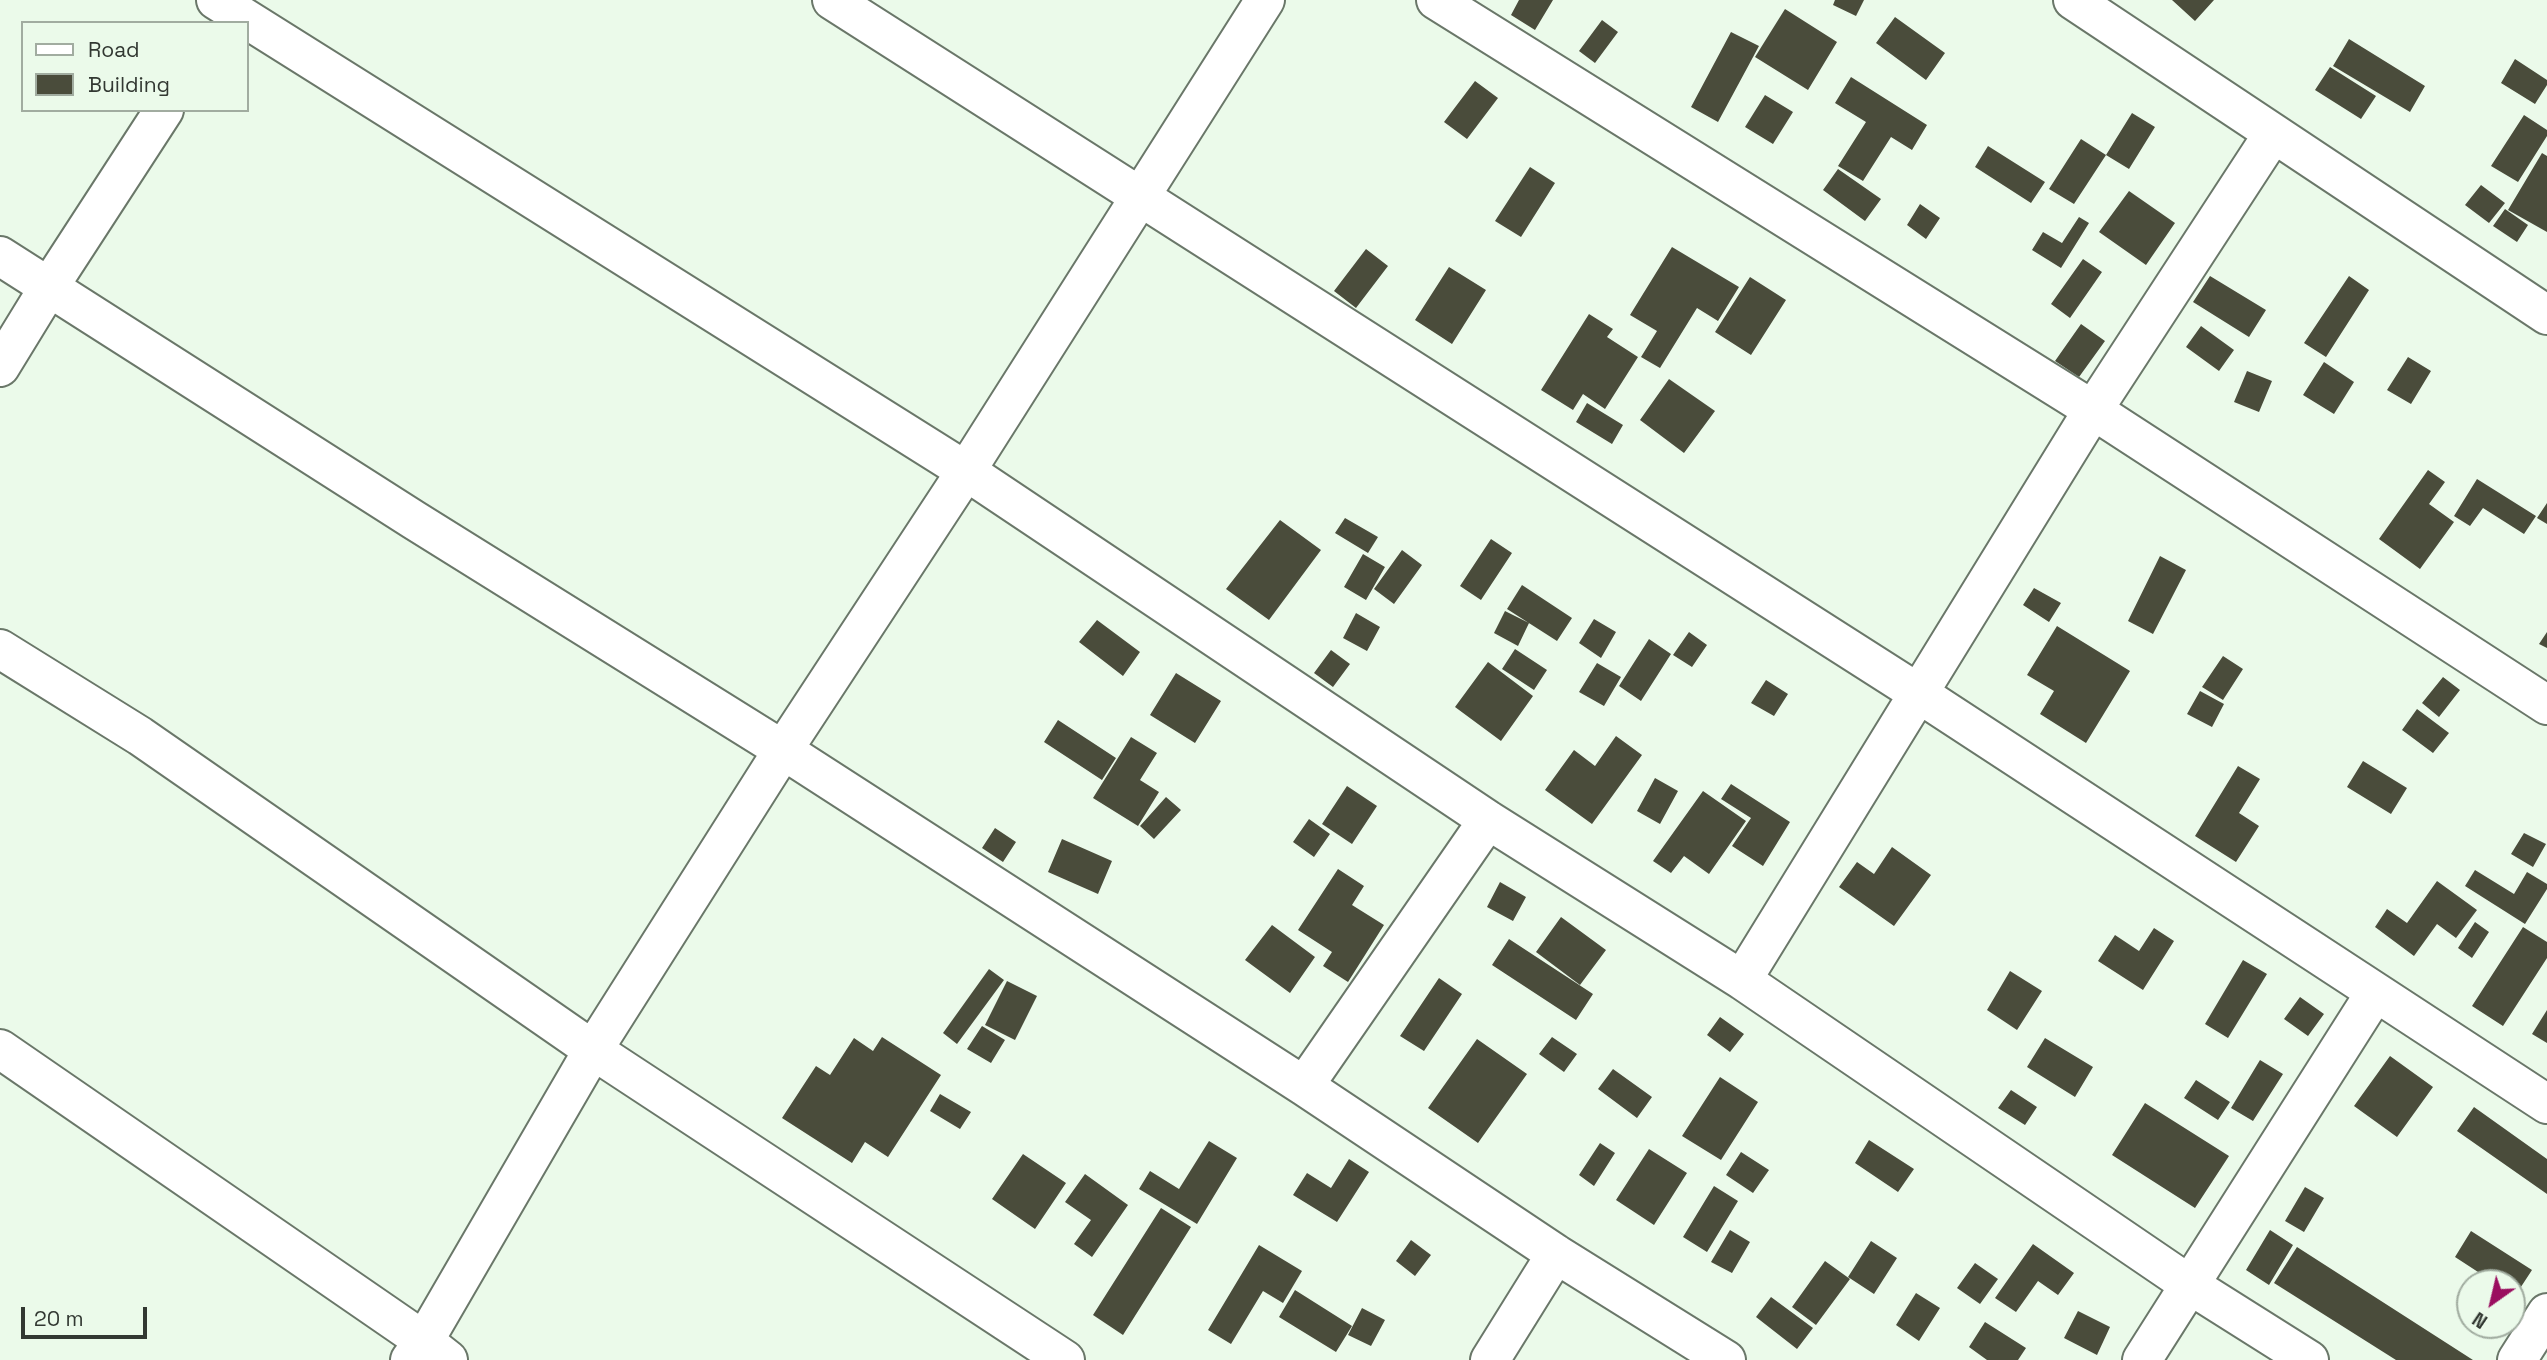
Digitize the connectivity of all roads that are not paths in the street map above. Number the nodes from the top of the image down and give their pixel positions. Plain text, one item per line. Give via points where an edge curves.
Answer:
1 (832, 0) edge
2 (1265, 0) edge
3 (1436, 0) edge
4 (2073, 0) edge
5 (226, 8) edge
6 (247, 21) edge
7 (248, 22) edge
8 (163, 112) edge
9 (2273, 134) junction
10 (1139, 195) junction
11 (0, 257) edge
12 (49, 287) junction
13 (2547, 314) edge
14 (0, 367) edge
15 (2093, 410) junction
16 (966, 471) junction
17 (0, 649) edge
18 (1918, 692) junction
19 (2547, 705) edge
20 (783, 750) junction
21 (1488, 820) junction
22 (1742, 980) junction
23 (2375, 993) junction
24 (0, 1049) edge
25 (593, 1050) junction
26 (1304, 1086) junction
27 (2547, 1104) edge
28 (1556, 1254) junction
29 (2190, 1285) junction
30 (2547, 1313) edge
31 (427, 1354) edge
32 (1065, 1360) edge
33 (1490, 1360) edge
34 (1726, 1360) edge
35 (2142, 1360) edge
36 (2309, 1360) edge
37 (2517, 1360) edge

1 - 10 street
2 - 10 street
3 - 15 street
4 - 9 street
5 - 6 street
7 - 16 street
8 - 12 street
9 - 13 street
9 - 15 street
10 - 16 street
10 - 18 street
11 - 12 street
12 - 14 street
12 - 20 street
15 - 18 street
15 - 19 street
16 - 20 street
16 - 21 street
17 - 25 street via 140,736
18 - 22 street
18 - 23 street
20 - 25 street
20 - 26 street
21 - 22 street
21 - 26 street
22 - 29 street
23 - 27 street
23 - 29 street
24 - 31 street
25 - 31 street
25 - 32 street
26 - 28 street
28 - 33 street
28 - 34 street
29 - 35 street
29 - 36 street
30 - 37 street

